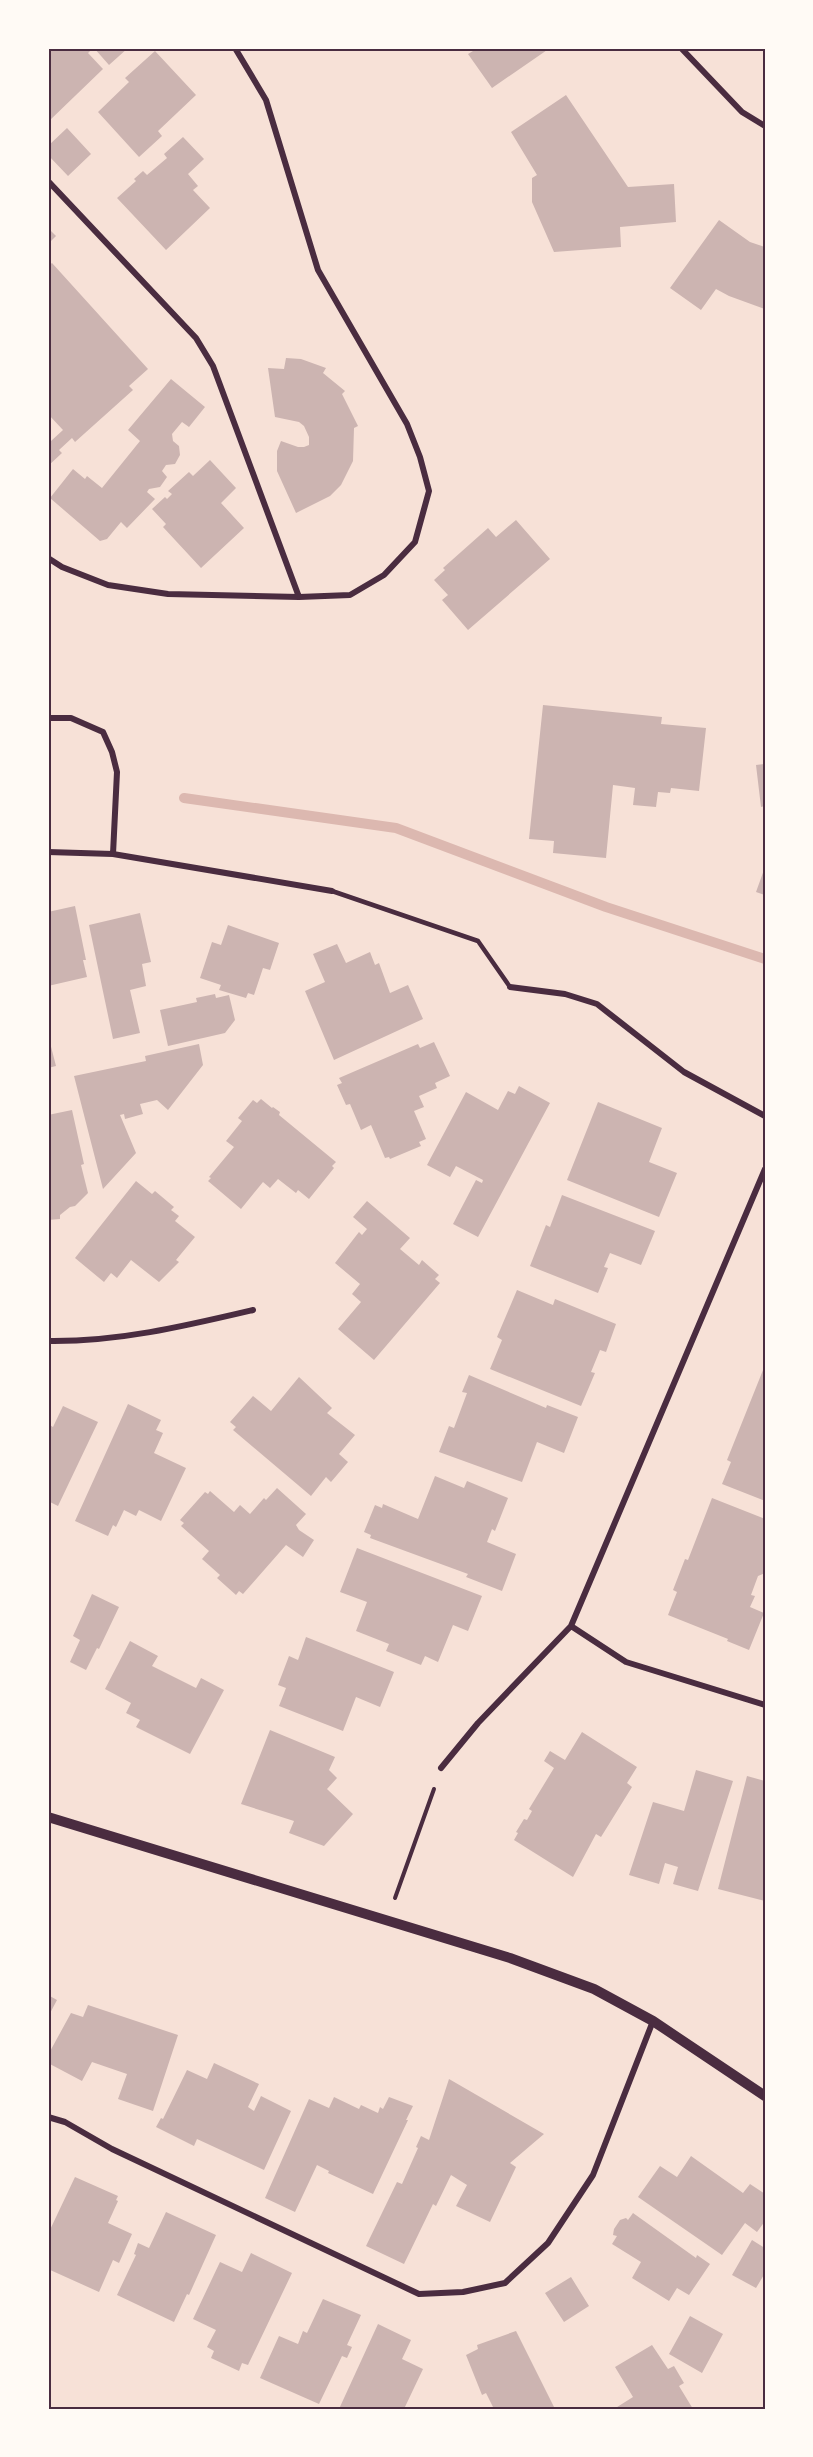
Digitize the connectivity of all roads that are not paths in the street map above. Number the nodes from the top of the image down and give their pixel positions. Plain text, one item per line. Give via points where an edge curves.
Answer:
1 (235, 48) edge
2 (681, 48) edge
3 (765, 126) edge
4 (48, 181) edge
5 (48, 558) edge
6 (299, 597) junction
7 (48, 718) edge
8 (48, 852) edge
9 (113, 854) junction
10 (332, 891) joint
11 (510, 987) joint
12 (765, 1116) edge
13 (765, 1169) edge
14 (253, 1310) dead end
15 (48, 1341) edge
16 (571, 1626) junction
17 (765, 1705) edge
18 (441, 1768) road end
19 (48, 1817) edge
20 (653, 2021) junction
21 (765, 2096) edge
22 (48, 2117) edge

1 - 6 street via 266,100 318,270 407,424 429,491 415,542 384,575 350,594
2 - 3 street via 742,112
4 - 6 street via 195,338 213,366
5 - 6 street via 108,585 168,594
7 - 9 street via 71,718 103,732 117,772
8 - 9 street
9 - 10 street
10 - 11 lane via 478,941
11 - 12 street via 565,994 597,1004 684,1072
13 - 16 street
14 - 15 street via 160,1332 81,1342
16 - 17 street via 626,1662
16 - 18 street via 478,1723
19 - 20 street via 510,1958 594,1989
20 - 21 street
20 - 22 street via 592,2175 548,2243 505,2283 463,2292 419,2294

